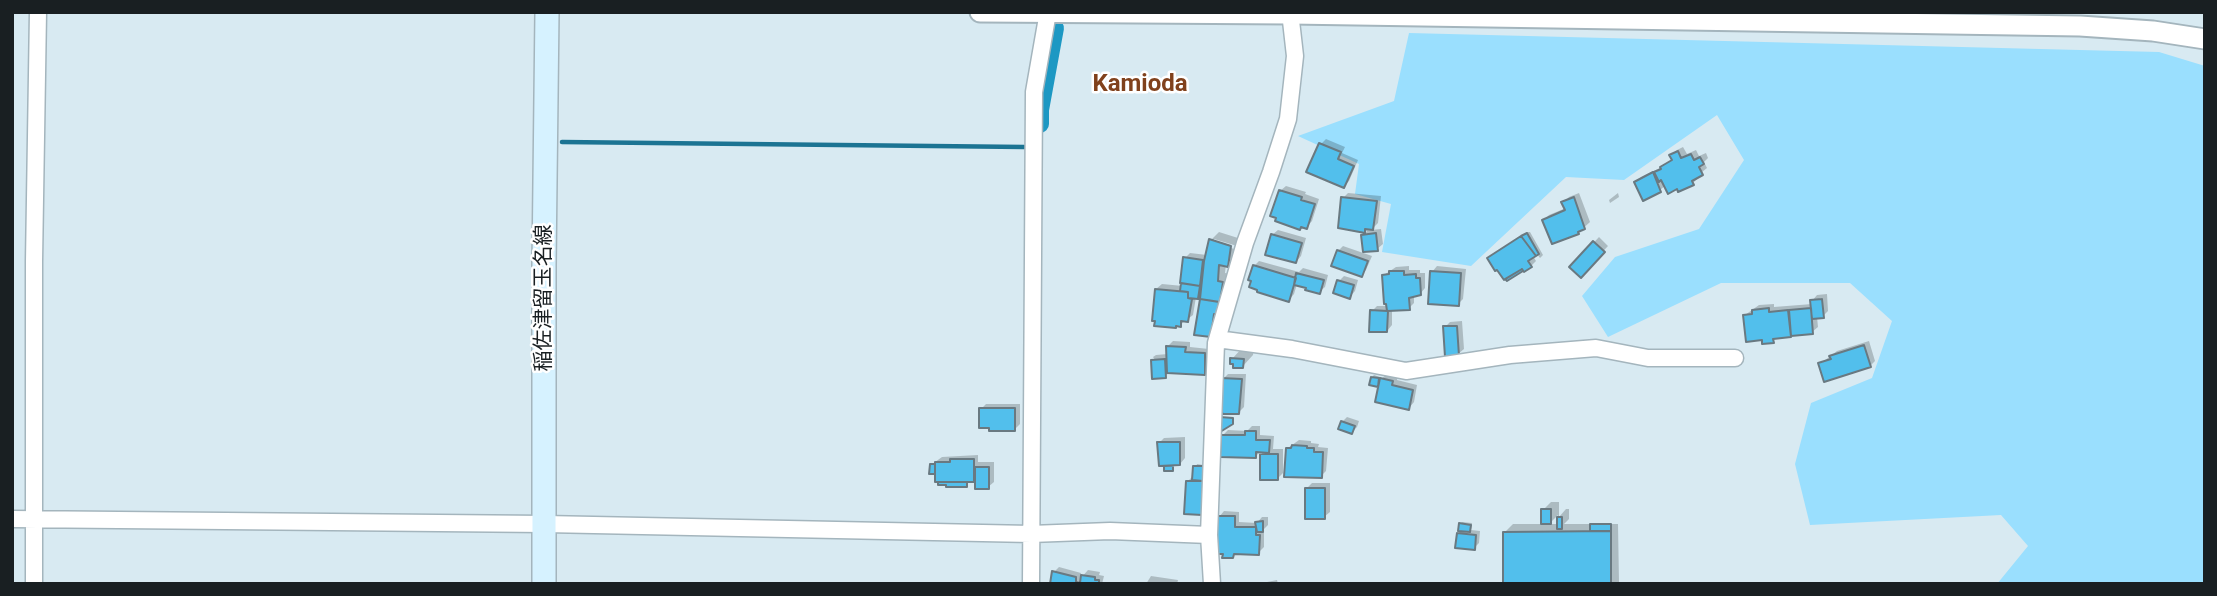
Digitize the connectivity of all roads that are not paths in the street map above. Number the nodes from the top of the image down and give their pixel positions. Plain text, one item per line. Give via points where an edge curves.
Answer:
1 (38, 12) edge
2 (547, 12) edge
3 (980, 12) edge
4 (1048, 13) edge
5 (1186, 13) edge
6 (1290, 13) edge
7 (2205, 39) edge
8 (1217, 339) junction
9 (1735, 358) dead end
10 (12, 519) edge
11 (35, 519) junction
12 (545, 524) junction
13 (1031, 534) junction
14 (1209, 535) junction
15 (34, 584) edge
16 (544, 584) edge
17 (1031, 584) edge
18 (1212, 584) edge

1 - 11 street
2 - 12 main road, 稲佐津留玉名線
3 - 4 street
4 - 5 street
4 - 13 street via 1034,92
5 - 6 street
6 - 7 street via 2080,26
6 - 8 street via 1295,57 1289,119
8 - 9 street via 1406,372 1510,355 1596,348 1648,358
8 - 14 street
10 - 11 street
11 - 12 street
11 - 15 street
12 - 13 street
12 - 16 main road, 稲佐津留玉名線
13 - 14 street
13 - 17 street
14 - 18 street

